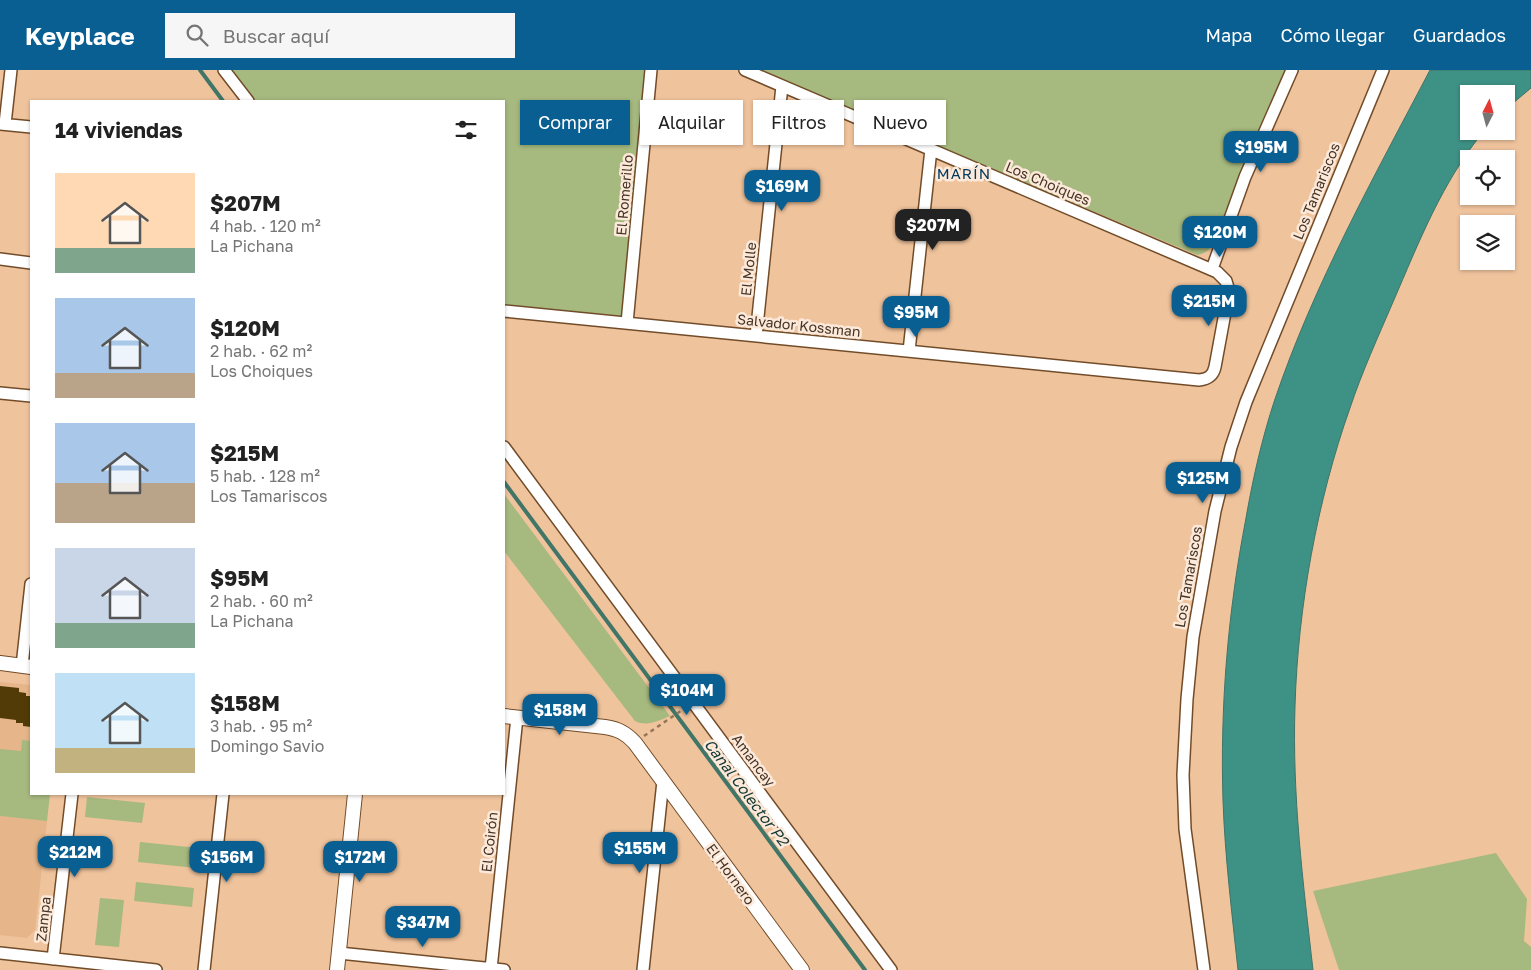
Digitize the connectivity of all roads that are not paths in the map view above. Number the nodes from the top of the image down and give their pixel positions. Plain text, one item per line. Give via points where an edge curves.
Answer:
1 (11, 70) edge
2 (224, 70) edge
3 (651, 70) edge
4 (745, 70) edge
5 (1292, 70) edge
6 (1383, 70) edge
7 (782, 86) junction
8 (247, 100) edge
9 (3, 124) edge
10 (30, 127) edge
11 (931, 149) junction
12 (0, 260) edge
13 (30, 263) edge
14 (1212, 269) junction
15 (505, 311) edge
16 (627, 323) junction
17 (756, 336) junction
18 (910, 351) junction
19 (1210, 378) joint
20 (0, 393) edge
21 (30, 396) edge
22 (505, 448) edge
23 (30, 604) edge
24 (0, 663) edge
25 (27, 666) edge
26 (510, 717) edge
27 (663, 781) junction
28 (505, 787) edge
29 (72, 795) edge
30 (222, 795) edge
31 (355, 795) edge
32 (504, 795) edge
33 (0, 953) edge
34 (339, 953) junction
35 (53, 959) junction
36 (492, 969) junction
37 (156, 970) edge
38 (204, 970) edge
39 (337, 970) edge
40 (504, 970) edge
41 (643, 970) edge
42 (802, 970) edge
43 (891, 970) edge
44 (1204, 970) edge

1 - 9 street
2 - 8 street
3 - 16 street, El Romerillo
4 - 7 street, Los Choiques
5 - 14 street via 1245,177
6 - 44 street, Los Tamariscos via 1246,402 1215,511 1190,656 1184,758 1186,829
7 - 11 street, Los Choiques
7 - 17 street, El Molle
9 - 10 street
11 - 14 street, Los Choiques
11 - 18 street
12 - 13 street
14 - 19 street, Los Choiques via 1226,280 1229,291 1215,368
15 - 16 street, Salvador Kossman
16 - 17 street, Salvador Kossman
17 - 18 street, Salvador Kossman
18 - 19 street, Salvador Kossman via 1199,380
20 - 21 street
22 - 43 street, Amancay
23 - 25 street
24 - 25 street
26 - 27 street, El Hornero via 622,731
26 - 28 street, El Coirón
27 - 41 street
27 - 42 street, El Hornero
29 - 35 street, Zampa
30 - 38 street
31 - 34 street
32 - 36 street, El Coirón
33 - 35 street
34 - 36 street
34 - 39 street
35 - 37 street
36 - 40 street

